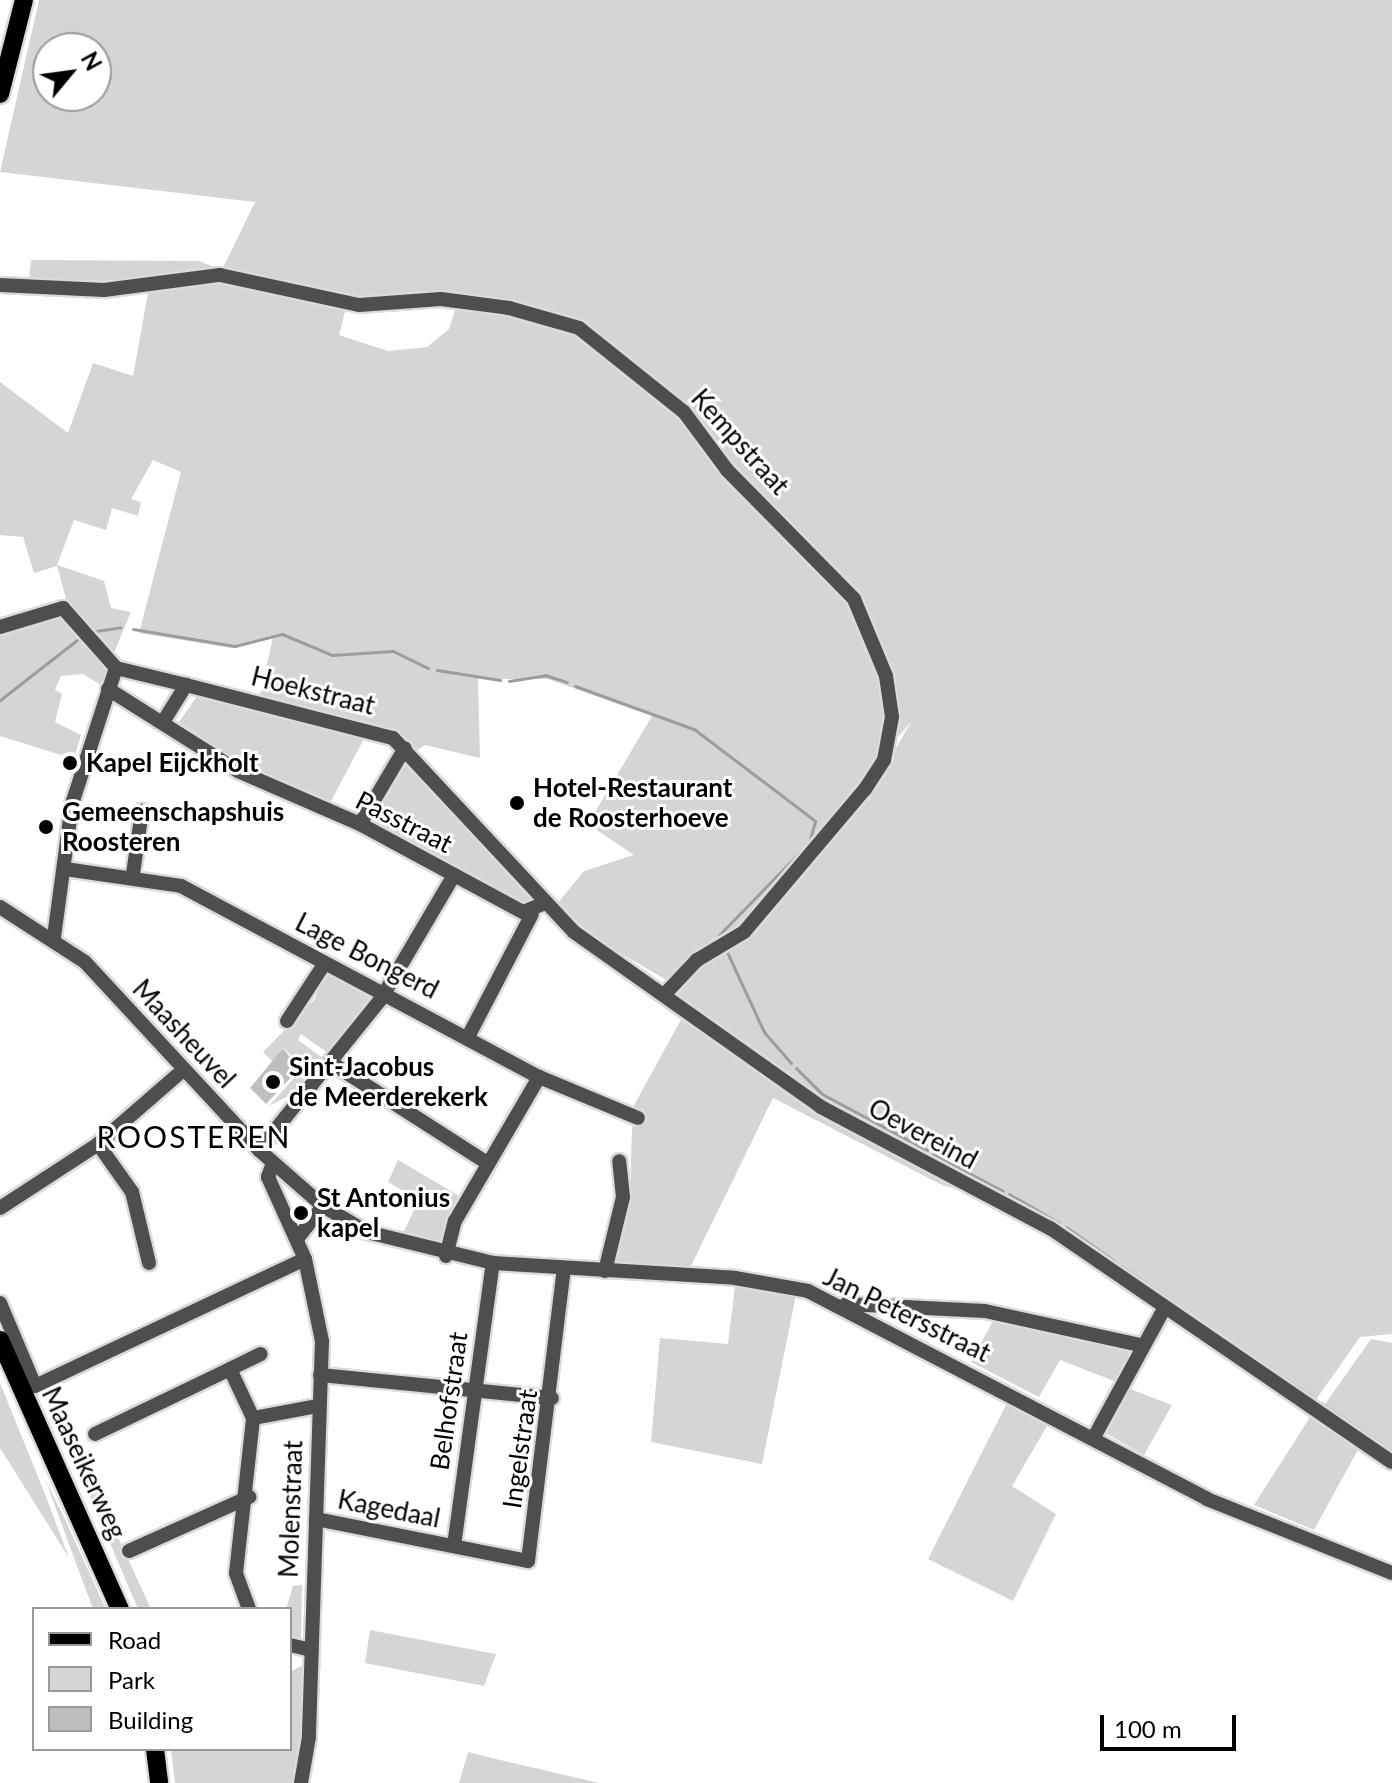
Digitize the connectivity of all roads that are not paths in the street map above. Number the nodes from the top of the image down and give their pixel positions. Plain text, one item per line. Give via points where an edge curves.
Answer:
1 (24, 0) edge
2 (0, 94) edge
3 (0, 285) edge
4 (0, 627) edge
5 (116, 668) junction
6 (186, 685) junction
7 (108, 689) junction
8 (163, 722) junction
9 (405, 748) junction
10 (142, 811) dead end
11 (360, 824) junction
12 (65, 869) junction
13 (133, 874) junction
14 (454, 875) junction
15 (545, 903) junction
16 (0, 907) edge
17 (532, 914) junction
18 (54, 937) junction
19 (325, 963) junction
20 (385, 993) junction
21 (665, 994) junction
22 (287, 1021) dead end
23 (469, 1035) junction
24 (333, 1064) junction
25 (183, 1070) junction
26 (539, 1077) junction
27 (638, 1118) dead end
28 (98, 1144) junction
29 (259, 1150) junction
30 (619, 1161) dead end
31 (273, 1163) junction
32 (487, 1163) junction
33 (323, 1206) junction
34 (0, 1208) edge
35 (297, 1239) junction
36 (446, 1256) junction
37 (305, 1259) junction
38 (149, 1263) dead end
39 (493, 1263) junction
40 (564, 1268) junction
41 (605, 1271) junction
42 (0, 1303) edge
43 (838, 1303) junction
44 (1165, 1307) junction
45 (0, 1340) edge
46 (1139, 1345) junction
47 (261, 1354) dead end
48 (230, 1369) junction
49 (6, 1371) edge
50 (320, 1375) junction
51 (475, 1392) junction
52 (552, 1398) junction
53 (318, 1406) junction
54 (253, 1418) junction
55 (95, 1434) dead end
56 (1093, 1439) junction
57 (1392, 1462) edge
58 (249, 1497) junction
59 (316, 1519) junction
60 (454, 1546) junction
61 (129, 1551) dead end
62 (1392, 1573) edge
63 (119, 1607) edge
64 (248, 1607) edge
65 (292, 1645) edge
66 (311, 1650) junction
67 (155, 1751) edge
68 (159, 1783) edge
69 (301, 1783) edge

1 - 2 main road
3 - 21 street, Kempstraat via 104,290 220,275 359,305 441,299 509,308 579,328 684,412 727,470 854,599 886,676 892,717 884,760 865,789 744,932 697,960
4 - 5 street via 63,608
5 - 6 street, Hoekstraat
5 - 7 street
6 - 8 street
6 - 9 street, Hoekstraat via 368,727
7 - 8 street, Passtraat
7 - 12 street via 76,789
8 - 11 street, Passtraat via 238,771
9 - 11 street
9 - 15 street, Hoekstraat
10 - 13 street
11 - 14 street, Passtraat
12 - 13 street, Lage Bongerd
12 - 18 street
13 - 19 street, Lage Bongerd via 181,886
14 - 17 street, Passtraat
14 - 20 street
15 - 17 street
15 - 21 street
16 - 18 street, Maasheuvel
17 - 23 street
18 - 25 street, Maasheuvel
19 - 20 street, Lage Bongerd
19 - 22 street
20 - 23 street, Lage Bongerd
20 - 24 street
21 - 44 street, Oevereind via 821,1107 1050,1228
23 - 26 street, Lage Bongerd
24 - 29 street
24 - 32 street
25 - 28 street
25 - 29 street, Maasheuvel
26 - 27 street, Lage Bongerd
26 - 32 street
28 - 34 street
28 - 38 street via 132,1192
29 - 31 street, Maasheuvel
30 - 41 street via 623,1197
31 - 33 street, Maasheuvel
31 - 35 street, Molenstraat via 268,1177
32 - 36 street via 455,1221
33 - 35 street
33 - 36 street, Jan Petersstraat via 394,1244
35 - 37 street, Molenstraat
36 - 39 street, Jan Petersstraat
37 - 42 street via 35,1386
37 - 50 street, Molenstraat via 318,1306
39 - 40 street, Jan Petersstraat
39 - 51 street, Belhofstraat
40 - 41 street, Jan Petersstraat
40 - 52 street, Ingelstraat
41 - 43 street, Jan Petersstraat via 764,1282
43 - 46 street via 999,1312
43 - 56 street, Jan Petersstraat
44 - 46 street
44 - 57 street, Oevereind
45 - 49 main road, Maaseikerweg
46 - 56 street
47 - 48 street
48 - 54 street
48 - 55 street
49 - 63 main road, Maaseikerweg
50 - 51 street
50 - 53 street, Molenstraat
51 - 52 street
51 - 60 street, Belhofstraat
52 - 60 street, Ingelstraat via 528,1561
53 - 54 street
53 - 59 street, Molenstraat
54 - 58 street
56 - 62 street, Jan Petersstraat via 1207,1499
58 - 61 street
58 - 64 street via 236,1573
59 - 60 street, Kagedaal
59 - 66 street, Molenstraat
65 - 66 street
66 - 69 street, Molenstraat
67 - 68 main road

